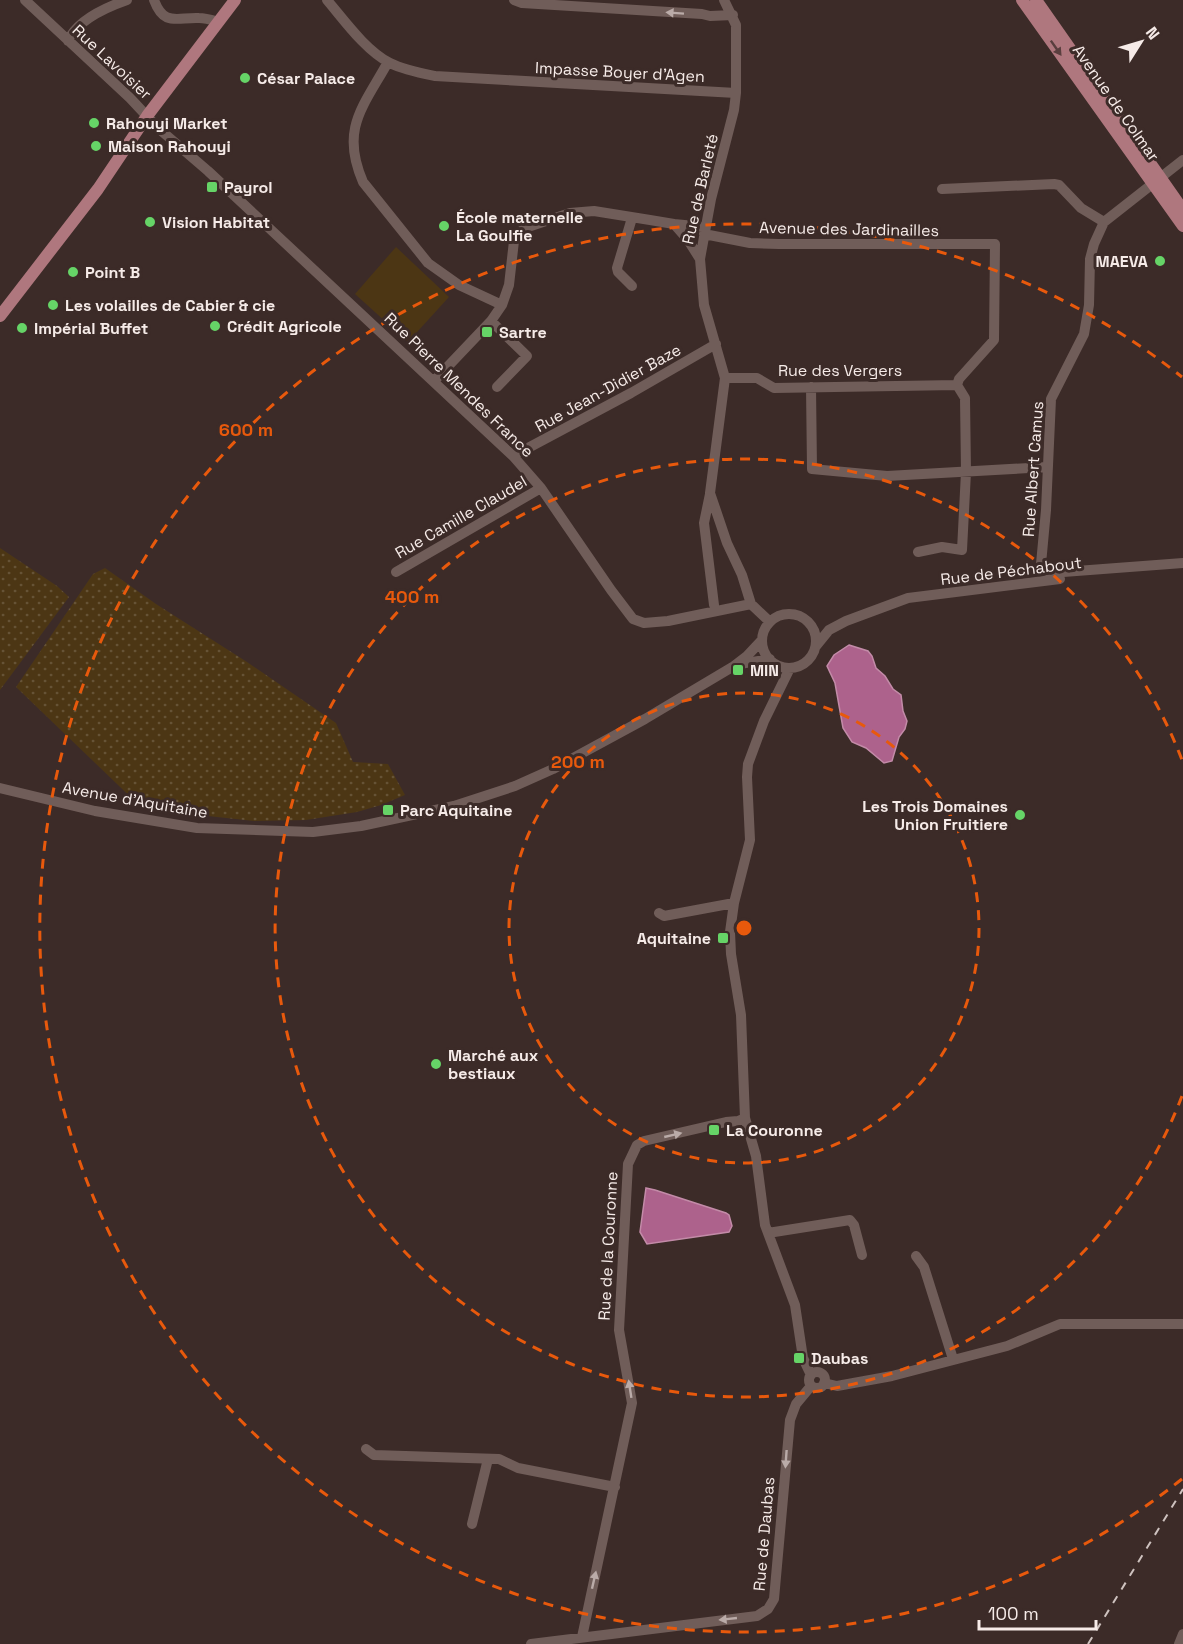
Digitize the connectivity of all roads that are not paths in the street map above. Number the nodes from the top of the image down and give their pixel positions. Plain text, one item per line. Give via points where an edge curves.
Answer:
1 (127, 0) edge
2 (154, 0) edge
3 (235, 0) edge
4 (327, 0) edge
5 (724, 0) edge
6 (1022, 0) edge
7 (1036, 0) edge
8 (26, 2) edge
9 (518, 2) edge
10 (733, 15) junction
11 (219, 22) junction
12 (68, 41) junction
13 (388, 62) junction
14 (736, 93) junction
15 (147, 116) junction
16 (1183, 160) edge
17 (1154, 183) junction
18 (942, 189) dead end
19 (1183, 210) edge
20 (632, 218) junction
21 (1104, 222) junction
22 (674, 224) junction
23 (1183, 226) edge
24 (704, 230) junction
25 (700, 259) junction
26 (632, 286) dead end
27 (502, 305) junction
28 (0, 315) edge
29 (491, 321) junction
30 (717, 344) junction
31 (724, 378) junction
32 (434, 381) junction
33 (957, 385) junction
34 (497, 387) dead end
35 (811, 387) junction
36 (513, 456) junction
37 (1047, 466) junction
38 (966, 471) junction
39 (542, 488) junction
40 (710, 493) junction
41 (727, 543) junction
42 (706, 544) junction
43 (918, 552) dead end
44 (1183, 563) edge
45 (1183, 569) edge
46 (396, 572) dead end
47 (751, 604) junction
48 (714, 605) dead end
49 (846, 621) junction
50 (770, 622) junction
51 (810, 624) junction
52 (762, 640) junction
53 (816, 646) junction
54 (772, 662) junction
55 (734, 666) junction
56 (790, 668) junction
57 (780, 684) junction
58 (0, 788) edge
59 (734, 903) junction
60 (659, 913) dead end
61 (745, 1118) junction
62 (768, 1233) junction
63 (862, 1255) dead end
64 (916, 1256) dead end
65 (1183, 1324) edge
66 (953, 1359) junction
67 (812, 1380) junction
68 (366, 1449) dead end
69 (488, 1459) junction
70 (615, 1487) junction
71 (472, 1524) dead end
72 (1183, 1634) edge
73 (582, 1637) junction
74 (603, 1640) edge
75 (531, 1644) edge
76 (1179, 1644) edge

1 - 12 street via 90,18
2 - 11 street via 167,18
3 - 11 main road
4 - 13 street
5 - 10 street, Rue de Barleté
6 -> 17 main road, Avenue de Colmar
7 - 17 main road, Avenue de Colmar
8 - 12 street, Rue Lavoisier
10 -> 9 street
10 - 14 street, Rue de Barleté via 738,34
11 - 15 main road
12 - 15 street, Rue Lavoisier
13 - 14 street, Impasse Boyer d'Agen via 435,76
13 - 27 street via 361,110 352,136 356,166 363,182 428,263 459,285
14 - 24 street, Rue de Barleté
15 - 28 main road via 98,189
15 - 32 street, Rue Pierre Mendes France
16 - 17 street, Rue Albert Camus
17 - 19 main road, Avenue de Colmar
17 - 21 street, Rue Albert Camus
17 - 23 main road, Avenue de Colmar
18 - 21 street via 1059,185 1080,208
20 - 22 street, Avenue des Jardinailles
20 - 26 street via 617,268
20 - 27 street, Avenue des Jardinailles via 594,211 570,213 521,231 514,241 509,285
21 - 37 street, Rue Albert Camus via 1090,260 1084,334 1051,399
22 - 24 street, Avenue des Jardinailles
22 - 25 street
24 - 25 street, Rue de Barleté
24 - 33 street, Avenue des Jardinailles via 750,243 995,244 994,340
25 - 30 street, Rue de Barleté via 704,305
27 - 29 street
29 - 32 street
29 - 34 street via 527,356
30 - 31 street, Rue de Barleté
30 - 36 street, Rue Jean-Didier Baze
31 - 35 street, Rue des Vergers via 758,378 774,388
31 - 40 street, Rue de Barleté
32 - 36 street, Rue Pierre Mendes France
33 - 35 street, Rue des Vergers
33 - 38 street via 965,398
35 - 38 street via 813,469 886,476
36 - 39 street, Rue Pierre Mendes France
37 - 38 street
37 - 44 street, Rue Albert Camus via 1042,568 1050,573
38 - 43 street via 963,550 942,547
39 - 46 street, Rue Camille Claudel
39 - 47 street, Rue Pierre Mendes France via 633,619 660,622
40 - 41 street, Rue de Barleté
40 - 42 street, Rue de Barleté via 704,523
41 - 42 street
41 - 47 street, Rue de Barleté
42 - 48 street, Rue de Barleté
45 - 49 street, Rue de Péchabout via 1039,581 908,598
47 - 50 street, Rue de Barleté
49 - 51 street, Rue de Péchabout
49 - 53 street, Rue de Péchabout via 829,630
50 - 51 street via 795,615
50 - 52 street
51 - 53 street
52 - 54 street via 765,654
52 - 55 street, Avenue d'Aquitaine
53 - 56 street via 808,660
54 - 55 street, Avenue d'Aquitaine via 756,660
54 - 56 street
54 - 57 street
55 - 58 street, Avenue d'Aquitaine via 645,719 525,782 454,806 361,826 314,832 197,828 95,811
56 - 57 street
57 - 59 street via 748,764 750,840
59 - 60 street via 664,916
59 - 61 street via 731,954 741,1015
61 - 62 street via 756,1156
70 -> 61 street, Rue de la Couronne via 632,1403 619,1330 628,1164 637,1145 644,1142
62 - 63 street via 850,1220
62 - 67 street via 795,1305 803,1358
64 - 66 street via 924,1267
65 - 66 street via 1060,1324 1007,1346
66 - 67 street via 837,1386 824,1383 825,1378 816,1372
67 -> 74 street, Rue de Daubas via 790,1420 771,1605 757,1616
68 - 69 street via 374,1455
69 - 70 street
69 - 71 street
73 -> 70 street, Rue de la Couronne
72 - 76 street
73 - 74 street, Rue de Daubas
73 - 75 street, Rue de Daubas

